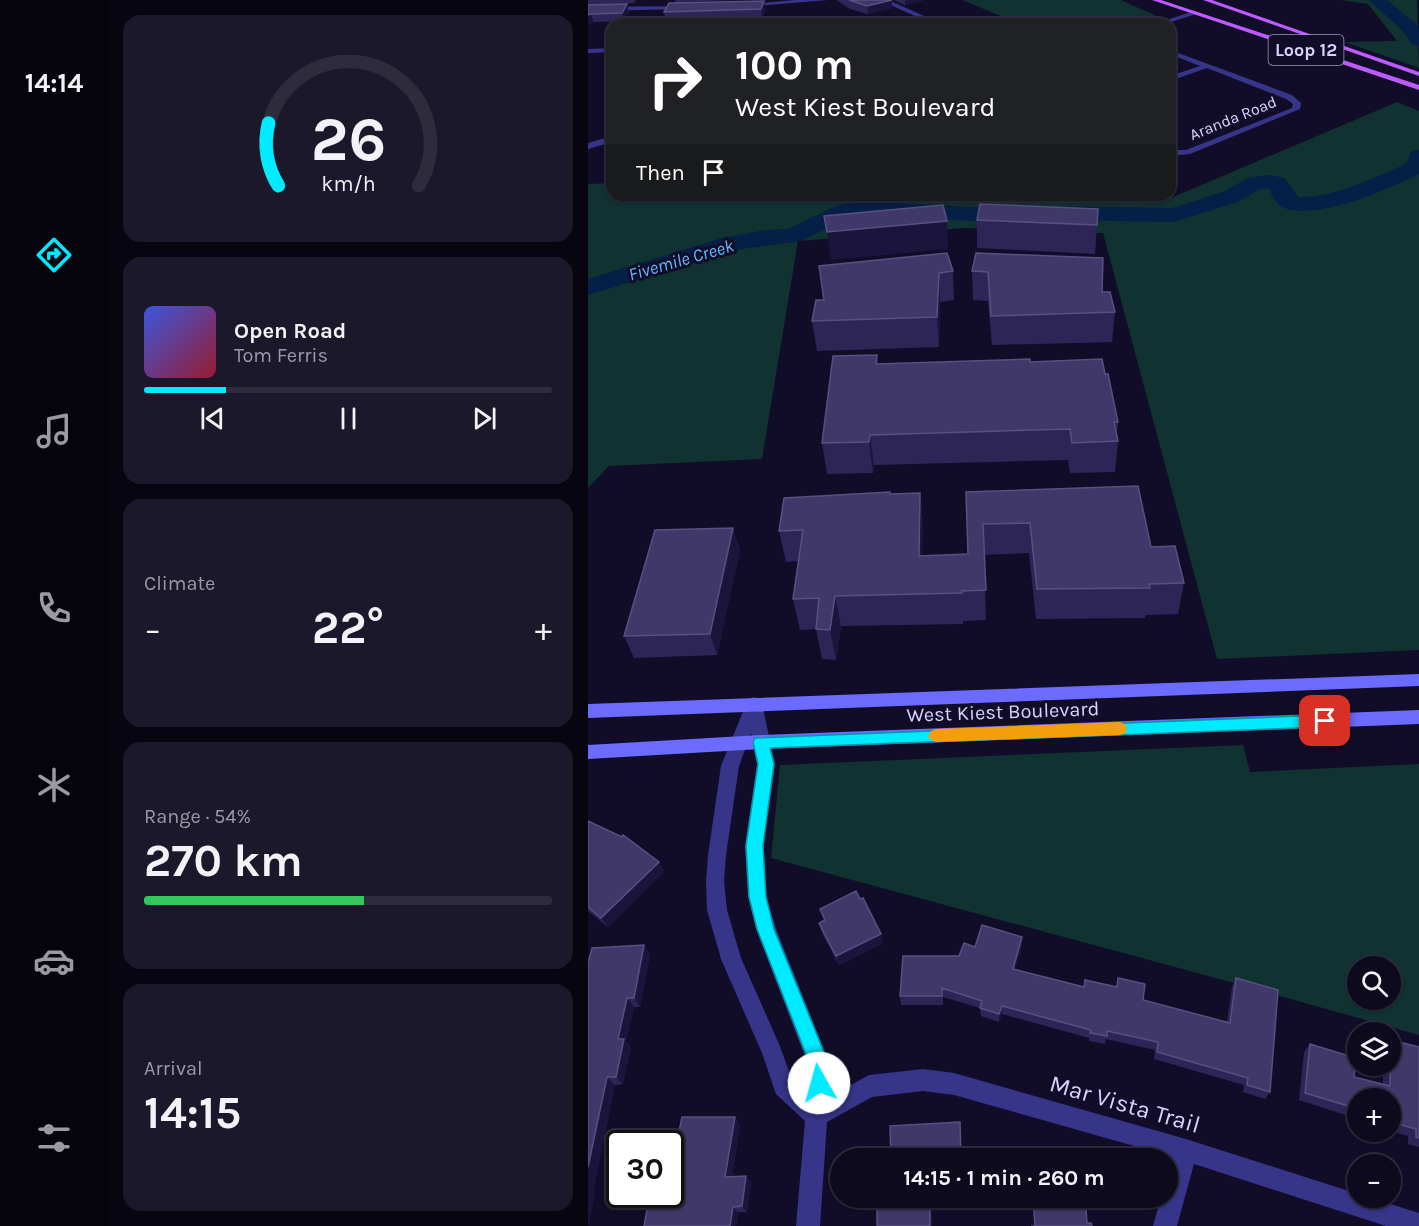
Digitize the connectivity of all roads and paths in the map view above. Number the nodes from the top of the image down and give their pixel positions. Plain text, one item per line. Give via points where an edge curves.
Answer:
1 (657, 0) edge
2 (825, 0) edge
3 (882, 0) edge
4 (1155, 0) edge
5 (1206, 0) edge
6 (741, 5) edge
7 (693, 6) edge
8 (654, 7) junction
9 (588, 9) edge
10 (1194, 13) junction
11 (925, 18) edge
12 (1176, 18) edge
13 (606, 50) edge
14 (588, 51) edge
15 (1176, 54) edge
16 (1207, 66) junction
17 (1419, 74) edge
18 (1176, 77) edge
19 (1419, 88) edge
20 (606, 141) edge
21 (588, 146) edge
22 (1176, 153) edge
23 (1419, 680) edge
24 (754, 704) junction
25 (588, 711) edge
26 (1419, 717) edge
27 (761, 742) junction
28 (741, 743) junction
29 (588, 752) edge
30 (816, 1116) junction
31 (1186, 1150) junction
32 (1419, 1225) edge
33 (808, 1226) edge
34 (1165, 1226) edge

1 - 8 street
2 - 6 street
3 - 11 street
4 - 10 main road, Loop 12
5 - 17 main road, Loop 12
7 - 8 street
8 - 9 street
10 - 12 street
10 - 19 main road, Loop 12
13 - 14 street
15 - 16 street
16 - 18 street
16 - 22 street, Aranda Road via 1289,97 1297,103 1296,109 1187,152
20 - 21 street
23 - 24 main road, West Kiest Boulevard
24 - 25 main road, West Kiest Boulevard
24 - 27 street
24 - 28 street
26 - 27 main road, West Kiest Boulevard
27 - 28 main road, West Kiest Boulevard
27 - 30 street via 766,764 754,846 757,897 820,1067
28 - 29 main road, West Kiest Boulevard
28 - 30 street via 730,766 717,855 717,910 730,958 784,1086
30 - 31 street, Mar Vista Trail via 869,1086 923,1080 994,1094
30 - 33 street
31 - 32 street, Mar Vista Trail
31 - 34 street

